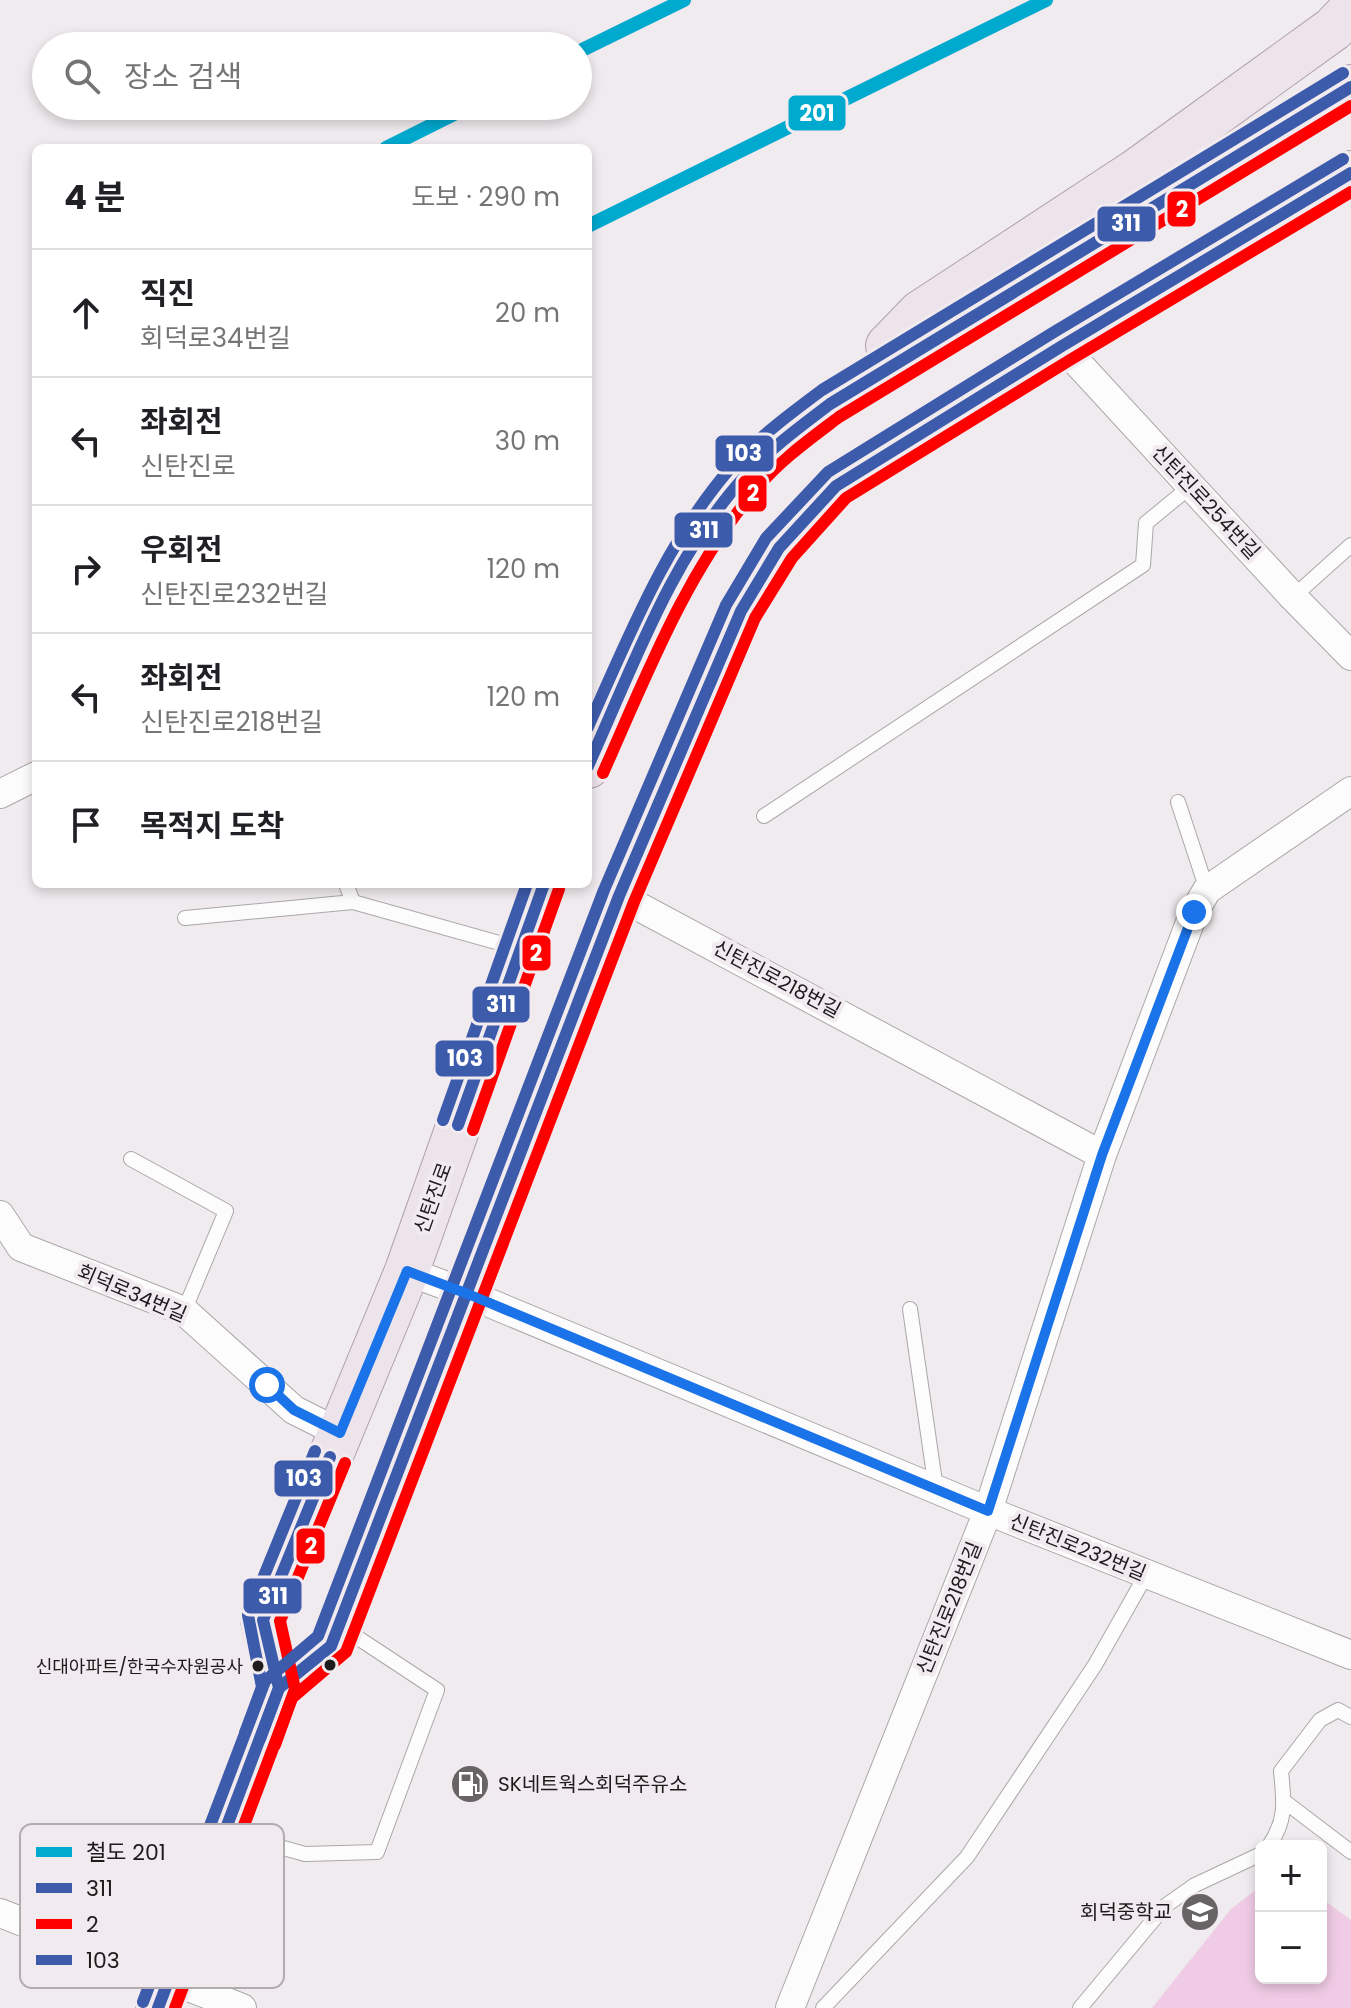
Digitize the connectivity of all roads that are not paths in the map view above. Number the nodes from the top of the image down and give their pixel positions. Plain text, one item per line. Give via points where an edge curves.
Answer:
1 (1351, 10) edge
2 (1351, 87) edge
3 (1351, 173) edge
4 (1062, 346) junction
5 (830, 404) junction
6 (1191, 486) junction
7 (1351, 545) edge
8 (1293, 597) junction
9 (1351, 656) edge
10 (592, 749) edge
11 (32, 778) edge
12 (1351, 791) edge
13 (0, 794) edge
14 (1178, 802) dead end
15 (764, 816) dead end
16 (348, 888) edge
17 (543, 888) edge
18 (1207, 890) junction
19 (619, 896) junction
20 (353, 902) junction
21 (185, 918) dead end
22 (521, 950) junction
23 (1102, 1155) junction
24 (131, 1159) dead end
25 (0, 1215) edge
26 (407, 1271) junction
27 (468, 1294) junction
28 (910, 1309) dead end
29 (184, 1311) junction
30 (340, 1433) junction
31 (936, 1489) junction
32 (988, 1511) junction
33 (1146, 1575) junction
34 (339, 1625) junction
35 (1351, 1655) edge
36 (279, 1688) junction
37 (1351, 1717) edge
38 (1284, 1801) junction
39 (229, 1824) edge
40 (1273, 1840) edge
41 (284, 1848) edge
42 (1351, 1852) edge
43 (1255, 1857) edge
44 (0, 1913) edge
45 (20, 1923) edge
46 (163, 1994) edge
47 (242, 2008) edge
48 (790, 2008) edge
49 (823, 2008) edge
50 (1080, 2008) edge

1 - 5 main road via 1333,29 1135,172 920,313
2 - 5 main road
3 - 4 main road
4 - 6 street, 신탄진로254번길
4 - 19 main road via 836,486 779,548 741,611
5 - 10 main road via 745,476 694,544
6 - 8 street, 신탄진로254번길
6 - 15 lane via 1146,523 1143,565
7 - 8 lane
8 - 9 street, 신탄진로254번길
11 - 13 street
12 - 18 street, 신탄진로218번길
14 - 18 lane
16 - 20 lane
17 - 22 main road, 신탄진로
18 - 23 street, 신탄진로218번길
19 - 23 street, 신탄진로218번길
19 - 27 main road
20 - 21 lane
20 - 22 lane
22 - 26 main road, 신탄진로
23 - 32 street, 신탄진로218번길
24 - 29 lane via 226,1211
25 - 29 street, 회덕로34번길 via 21,1247
26 - 27 street, 신탄진로232번길
26 - 30 main road, 신탄진로
27 - 31 street, 신탄진로232번길
27 - 34 main road
28 - 31 lane
29 - 30 street, 회덕로34번길 via 294,1410
30 - 36 main road, 신탄진로 via 263,1620
31 - 32 street, 신탄진로232번길
32 - 33 street, 신탄진로232번길
32 - 48 street, 신탄진로218번길
33 - 35 street, 신탄진로232번길
33 - 49 lane via 1095,1665 967,1857
34 - 36 main road via 331,1646
34 - 41 lane via 437,1690 377,1852 305,1854
36 - 39 main road
37 - 38 lane via 1338,1710 1320,1720 1281,1771
38 - 40 lane
38 - 42 lane
43 - 50 lane via 1195,1885 1165,1906
44 - 45 street
46 - 47 street

